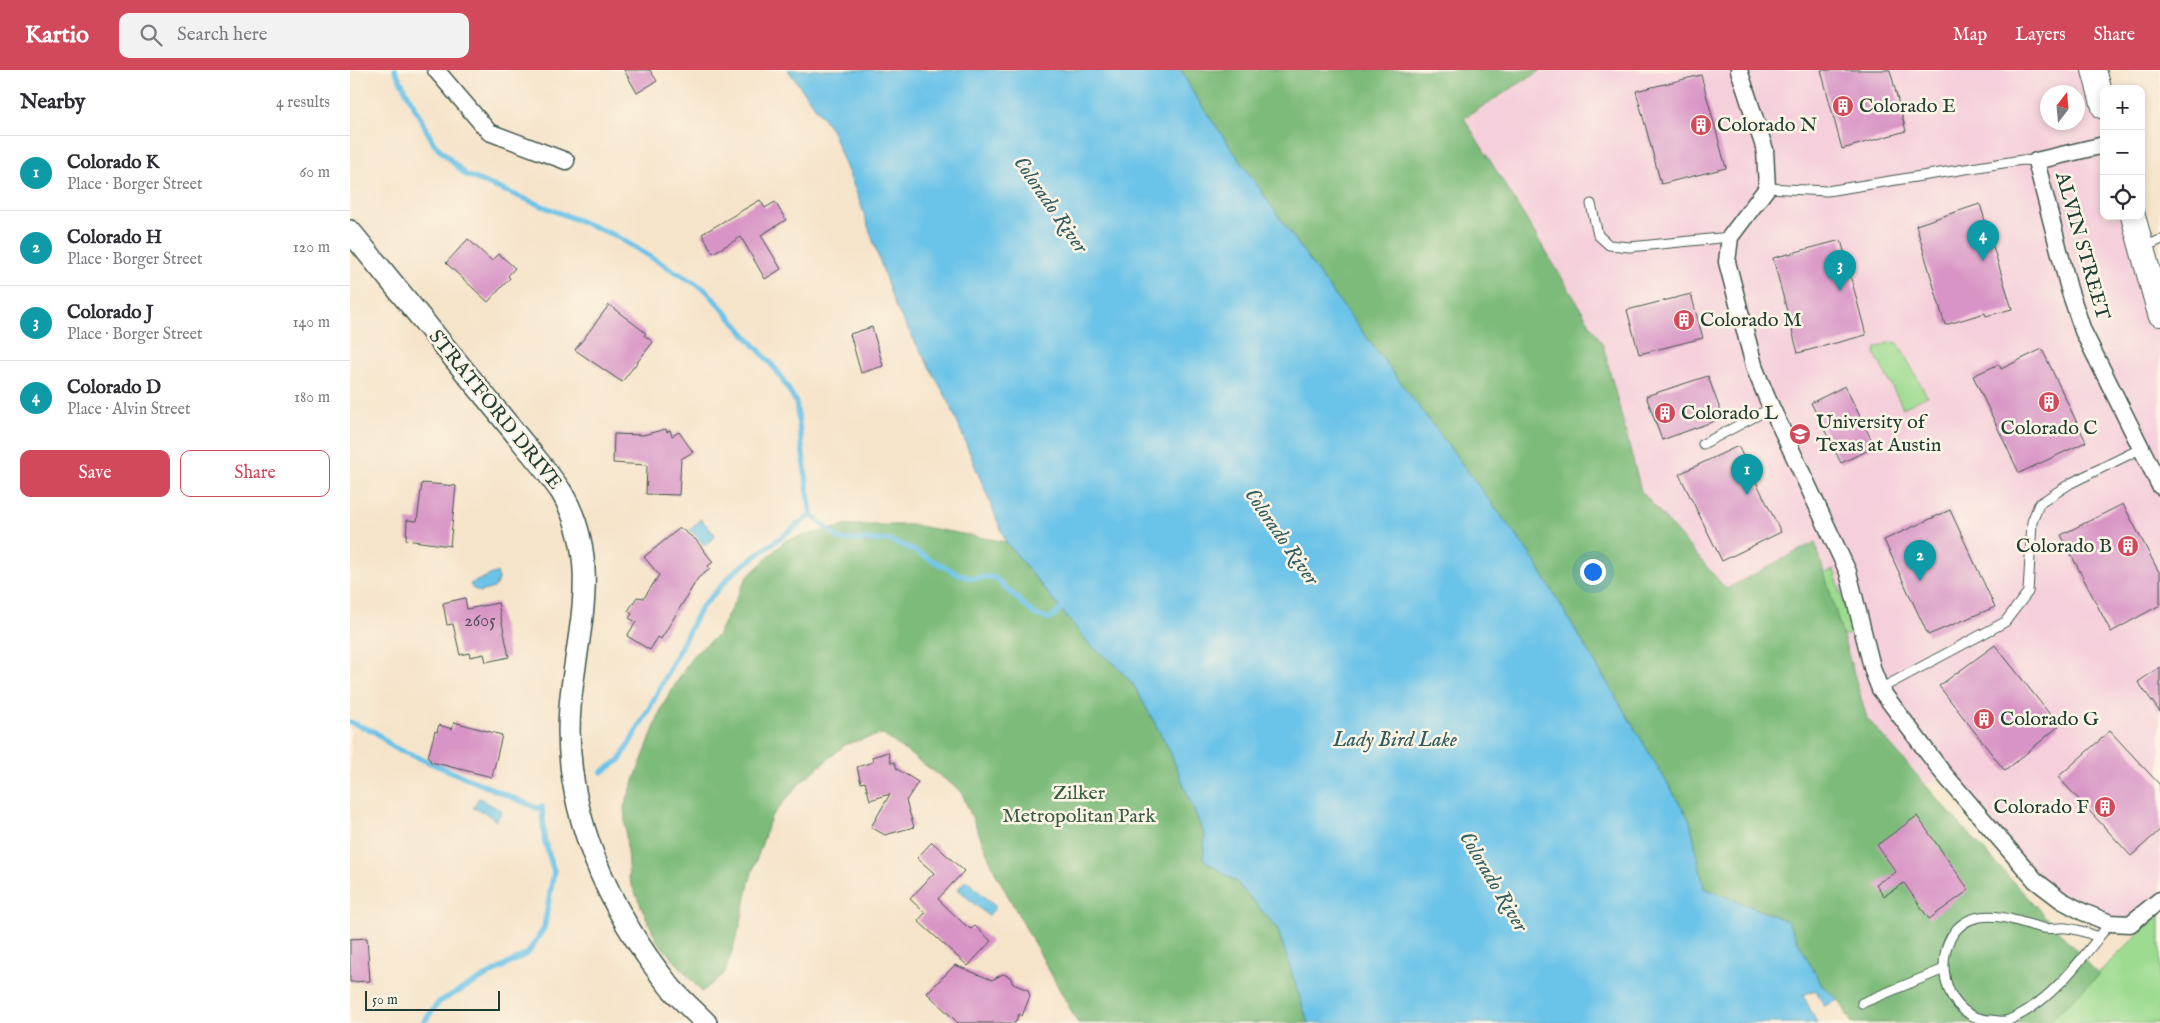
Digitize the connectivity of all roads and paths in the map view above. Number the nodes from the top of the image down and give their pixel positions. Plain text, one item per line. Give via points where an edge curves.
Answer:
1 (436, 70) edge
2 (1739, 70) edge
3 (2094, 70) edge
4 (2100, 92) edge
5 (2100, 146) edge
6 (566, 161) dead end
7 (2036, 161) junction
8 (1767, 188) junction
9 (1591, 204) dead end
10 (2136, 220) edge
11 (350, 231) edge
12 (1730, 237) junction
13 (2151, 244) edge
14 (2160, 314) edge
15 (1771, 408) junction
16 (1703, 444) dead end
17 (2140, 449) junction
18 (2160, 486) edge
19 (1880, 689) junction
20 (2160, 900) edge
21 (2110, 923) junction
22 (2099, 937) junction
23 (1944, 969) junction
24 (1862, 1003) dead end
25 (706, 1023) edge

1 - 6 street via 489,132
2 - 8 street via 1765,150
3 - 4 main road
5 - 7 street, ALVIN STREET
7 - 8 lane via 2022,160 1827,191
7 - 17 street, ALVIN STREET via 2083,331
8 - 12 street
9 - 12 lane via 1598,235 1609,245 1630,247
10 - 13 main road
11 - 25 street, STRATFORD DRIVE via 562,494 577,528 586,582 570,708 574,792 586,835 625,920 667,982
12 - 15 street via 1727,262 1755,369
13 - 14 main road
15 - 16 lane
15 - 19 street via 1848,572
17 - 18 street, ALVIN STREET
17 - 19 lane via 2071,483 2039,504 2032,522 2028,592 2005,622
19 - 21 street via 1943,773 2036,881 2061,900
20 - 21 street via 2130,924
21 - 22 lane
22 - 23 lane via 2079,930 2047,929 2003,917 1979,916 1957,927 1949,942
22 - 23 lane via 2044,998 2008,1021 1978,1020 1966,1015 1949,995
23 - 24 lane

